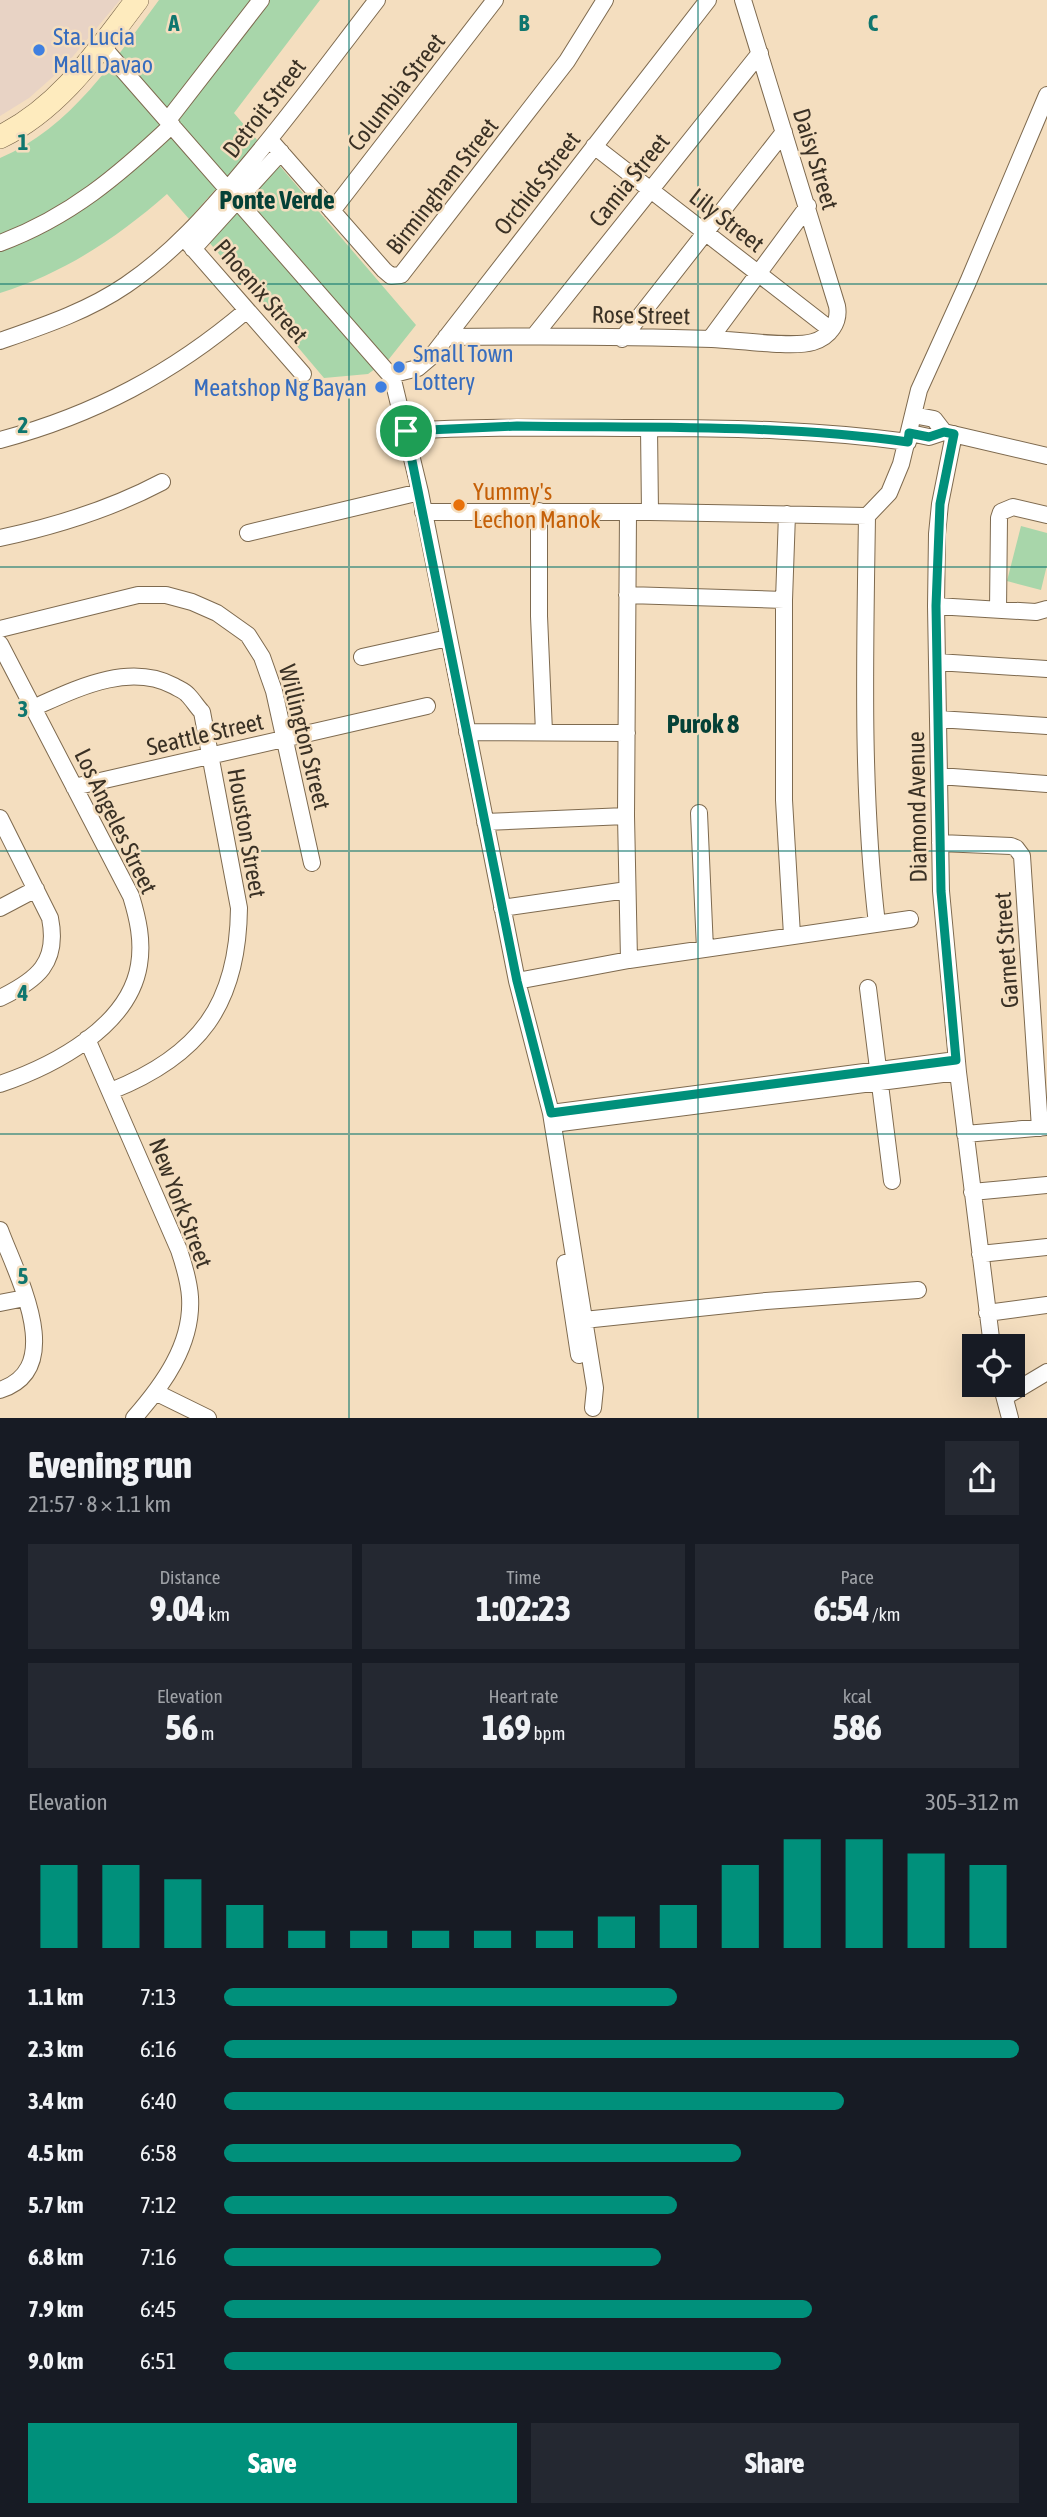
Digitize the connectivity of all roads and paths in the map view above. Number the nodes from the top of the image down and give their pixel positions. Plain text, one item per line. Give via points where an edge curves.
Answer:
1 (137, 0) edge
2 (261, 0) edge
3 (377, 0) edge
4 (495, 0) edge
5 (605, 0) edge
6 (708, 0) edge
7 (743, 0) edge
8 (102, 46) junction
9 (760, 53) junction
10 (1047, 95) edge
11 (170, 123) junction
12 (785, 132) junction
13 (0, 137) edge
14 (275, 146) junction
15 (594, 146) junction
16 (650, 190) junction
17 (234, 195) junction
18 (808, 206) junction
19 (332, 211) junction
20 (705, 232) junction
21 (0, 243) edge
22 (188, 244) junction
23 (758, 274) junction
24 (247, 310) junction
25 (831, 330) junction
26 (534, 336) junction
27 (446, 337) junction
28 (622, 339) junction
29 (710, 339) junction
30 (0, 341) edge
31 (303, 374) dead end
32 (390, 374) junction
33 (914, 415) junction
34 (649, 428) junction
35 (406, 431) junction
36 (949, 433) junction
37 (909, 438) junction
38 (0, 440) edge
39 (1047, 456) edge
40 (162, 482) dead end
41 (420, 492) junction
42 (539, 511) junction
43 (423, 512) junction
44 (628, 512) junction
45 (650, 512) junction
46 (787, 514) junction
47 (1047, 515) edge
48 (867, 516) junction
49 (248, 533) dead end
50 (0, 538) edge
51 (627, 595) junction
52 (784, 600) junction
53 (936, 606) junction
54 (1047, 609) edge
55 (998, 610) junction
56 (0, 629) edge
57 (449, 638) junction
58 (0, 644) edge
59 (362, 657) dead end
60 (937, 662) junction
61 (1047, 669) edge
62 (427, 706) dead end
63 (33, 708) junction
64 (938, 719) junction
65 (1047, 726) edge
66 (467, 732) junction
67 (544, 732) junction
68 (627, 733) junction
69 (285, 739) junction
70 (210, 756) junction
71 (939, 776) junction
72 (1047, 784) edge
73 (74, 788) junction
74 (698, 813) dead end
75 (626, 816) junction
76 (0, 818) edge
77 (485, 822) junction
78 (940, 843) junction
79 (313, 863) dead end
80 (36, 888) junction
81 (627, 890) junction
82 (0, 908) edge
83 (502, 908) junction
84 (910, 919) dead end
85 (877, 924) junction
86 (792, 935) junction
87 (705, 949) junction
88 (629, 960) junction
89 (517, 981) junction
90 (868, 988) dead end
91 (0, 998) edge
92 (87, 1039) junction
93 (957, 1066) junction
94 (879, 1076) junction
95 (0, 1084) edge
96 (111, 1091) junction
97 (552, 1118) junction
98 (1044, 1127) edge
99 (965, 1134) junction
100 (556, 1145) junction
101 (892, 1181) dead end
102 (1047, 1185) edge
103 (972, 1192) junction
104 (0, 1230) edge
105 (1047, 1247) edge
106 (980, 1255) junction
107 (918, 1290) dead end
108 (25, 1298) junction
109 (0, 1303) edge
110 (1047, 1304) edge
111 (987, 1313) junction
112 (584, 1320) junction
113 (990, 1334) edge
114 (1047, 1373) edge
115 (1025, 1382) edge
116 (0, 1390) edge
117 (157, 1393) junction
118 (1005, 1397) edge
119 (595, 1413) edge
120 (134, 1418) edge
121 (208, 1418) edge
122 (1010, 1418) edge

1 - 8 main road
2 - 11 street
3 - 14 street, Detroit Street
4 - 19 street, Columbia Street
5 - 19 street, Birmingham Street via 567,61 405,273 388,274
6 - 15 street, Orchids Street
7 - 9 street, Daisy Street
8 - 11 street
8 - 13 main road via 62,93
9 - 12 street, Daisy Street
9 - 16 street, Camia Street
10 - 33 street via 932,357
11 - 17 street
11 - 21 street via 77,206
12 - 18 street, Daisy Street
12 - 20 street
14 - 17 street, Detroit Street
14 - 19 street, Birmingham Street
15 - 16 street, Lily Street
15 - 27 street, Orchids Street
16 - 20 street, Lily Street
16 - 26 street, Camia Street
17 - 22 street, Detroit Street
17 - 32 street
18 - 23 street
18 - 25 street, Daisy Street via 838,309
20 - 23 street, Lily Street
20 - 28 street
22 - 24 street, Phoenix Street
22 - 30 street, Detroit Street via 103,299
23 - 25 street, Lily Street
23 - 29 street
24 - 31 street, Phoenix Street
24 - 38 street via 189,356 116,399
25 - 29 street, Rose Street via 814,341 798,343
26 - 27 street, Rose Street
26 - 28 street, Rose Street
27 - 32 street, Orchids Street via 424,364
28 - 29 street, Rose Street
32 - 35 street
33 - 36 street via 934,419
33 - 37 street
34 - 35 street via 517,426
34 - 37 street via 799,430
34 - 45 street
35 - 41 street
36 - 37 street
36 - 39 street
36 - 53 street, Diamond Avenue via 940,504
37 - 48 street via 889,493
40 - 50 street via 77,518
41 - 43 street
41 - 49 street
42 - 43 street
42 - 44 street
42 - 67 street
43 - 57 street
44 - 45 street
44 - 51 street
45 - 46 street
46 - 48 street
46 - 52 street
47 - 55 street via 1013,507 1001,512
48 - 85 street via 866,820
51 - 52 street
51 - 68 street
52 - 86 street via 784,800
53 - 55 street
53 - 60 street, Diamond Avenue
54 - 55 street
56 - 69 street, Willington Street via 138,594 192,602 247,635 262,657
57 - 59 street
57 - 66 street
58 - 63 street, Los Angeles Street
60 - 61 street
60 - 64 street, Diamond Avenue
62 - 69 street, Seattle Street
63 - 70 street, Houston Street via 82,686 117,678 163,680 187,693 202,712
63 - 73 street, Los Angeles Street
64 - 65 street
64 - 71 street, Diamond Avenue
66 - 67 street
66 - 77 street
67 - 68 street
68 - 75 street
69 - 70 street, Seattle Street
69 - 79 street, Willington Street
70 - 73 street, Seattle Street
70 - 96 street, Houston Street via 239,908 232,967 221,1002 203,1030 175,1058
71 - 72 street
71 - 78 street, Diamond Avenue
73 - 92 street, Los Angeles Street via 131,896 141,946 134,985
74 - 87 street
75 - 77 street
75 - 81 street
76 - 80 street
77 - 83 street
78 - 93 street, Diamond Avenue
78 - 98 street, Garnet Street via 1012,846 1022,856
80 - 82 street
80 - 91 street via 54,936 47,963 25,986
81 - 83 street
81 - 88 street
83 - 89 street
84 - 85 street
85 - 86 street
86 - 87 street
87 - 88 street
88 - 89 street
89 - 97 street
90 - 94 street
92 - 95 street, Los Angeles Street via 48,1064
92 - 96 street, New York Street
93 - 94 street
93 - 99 street, Diamond Avenue
94 - 97 street
94 - 101 street
96 - 117 street, New York Street via 187,1275 190,1297 185,1337
97 - 100 street
98 - 99 street
99 - 103 street, Diamond Avenue
100 - 112 street
100 - 119 street via 551,1166 569,1294 586,1390
102 - 103 street
103 - 106 street, Diamond Avenue
104 - 108 street
105 - 106 street
106 - 111 street, Diamond Avenue
107 - 112 street
108 - 109 street
108 - 116 street via 34,1329 33,1356 20,1380
110 - 111 street
111 - 113 street, Diamond Avenue
112 - 119 street
114 - 115 street
117 - 120 street, New York Street
117 - 121 street
118 - 122 street

